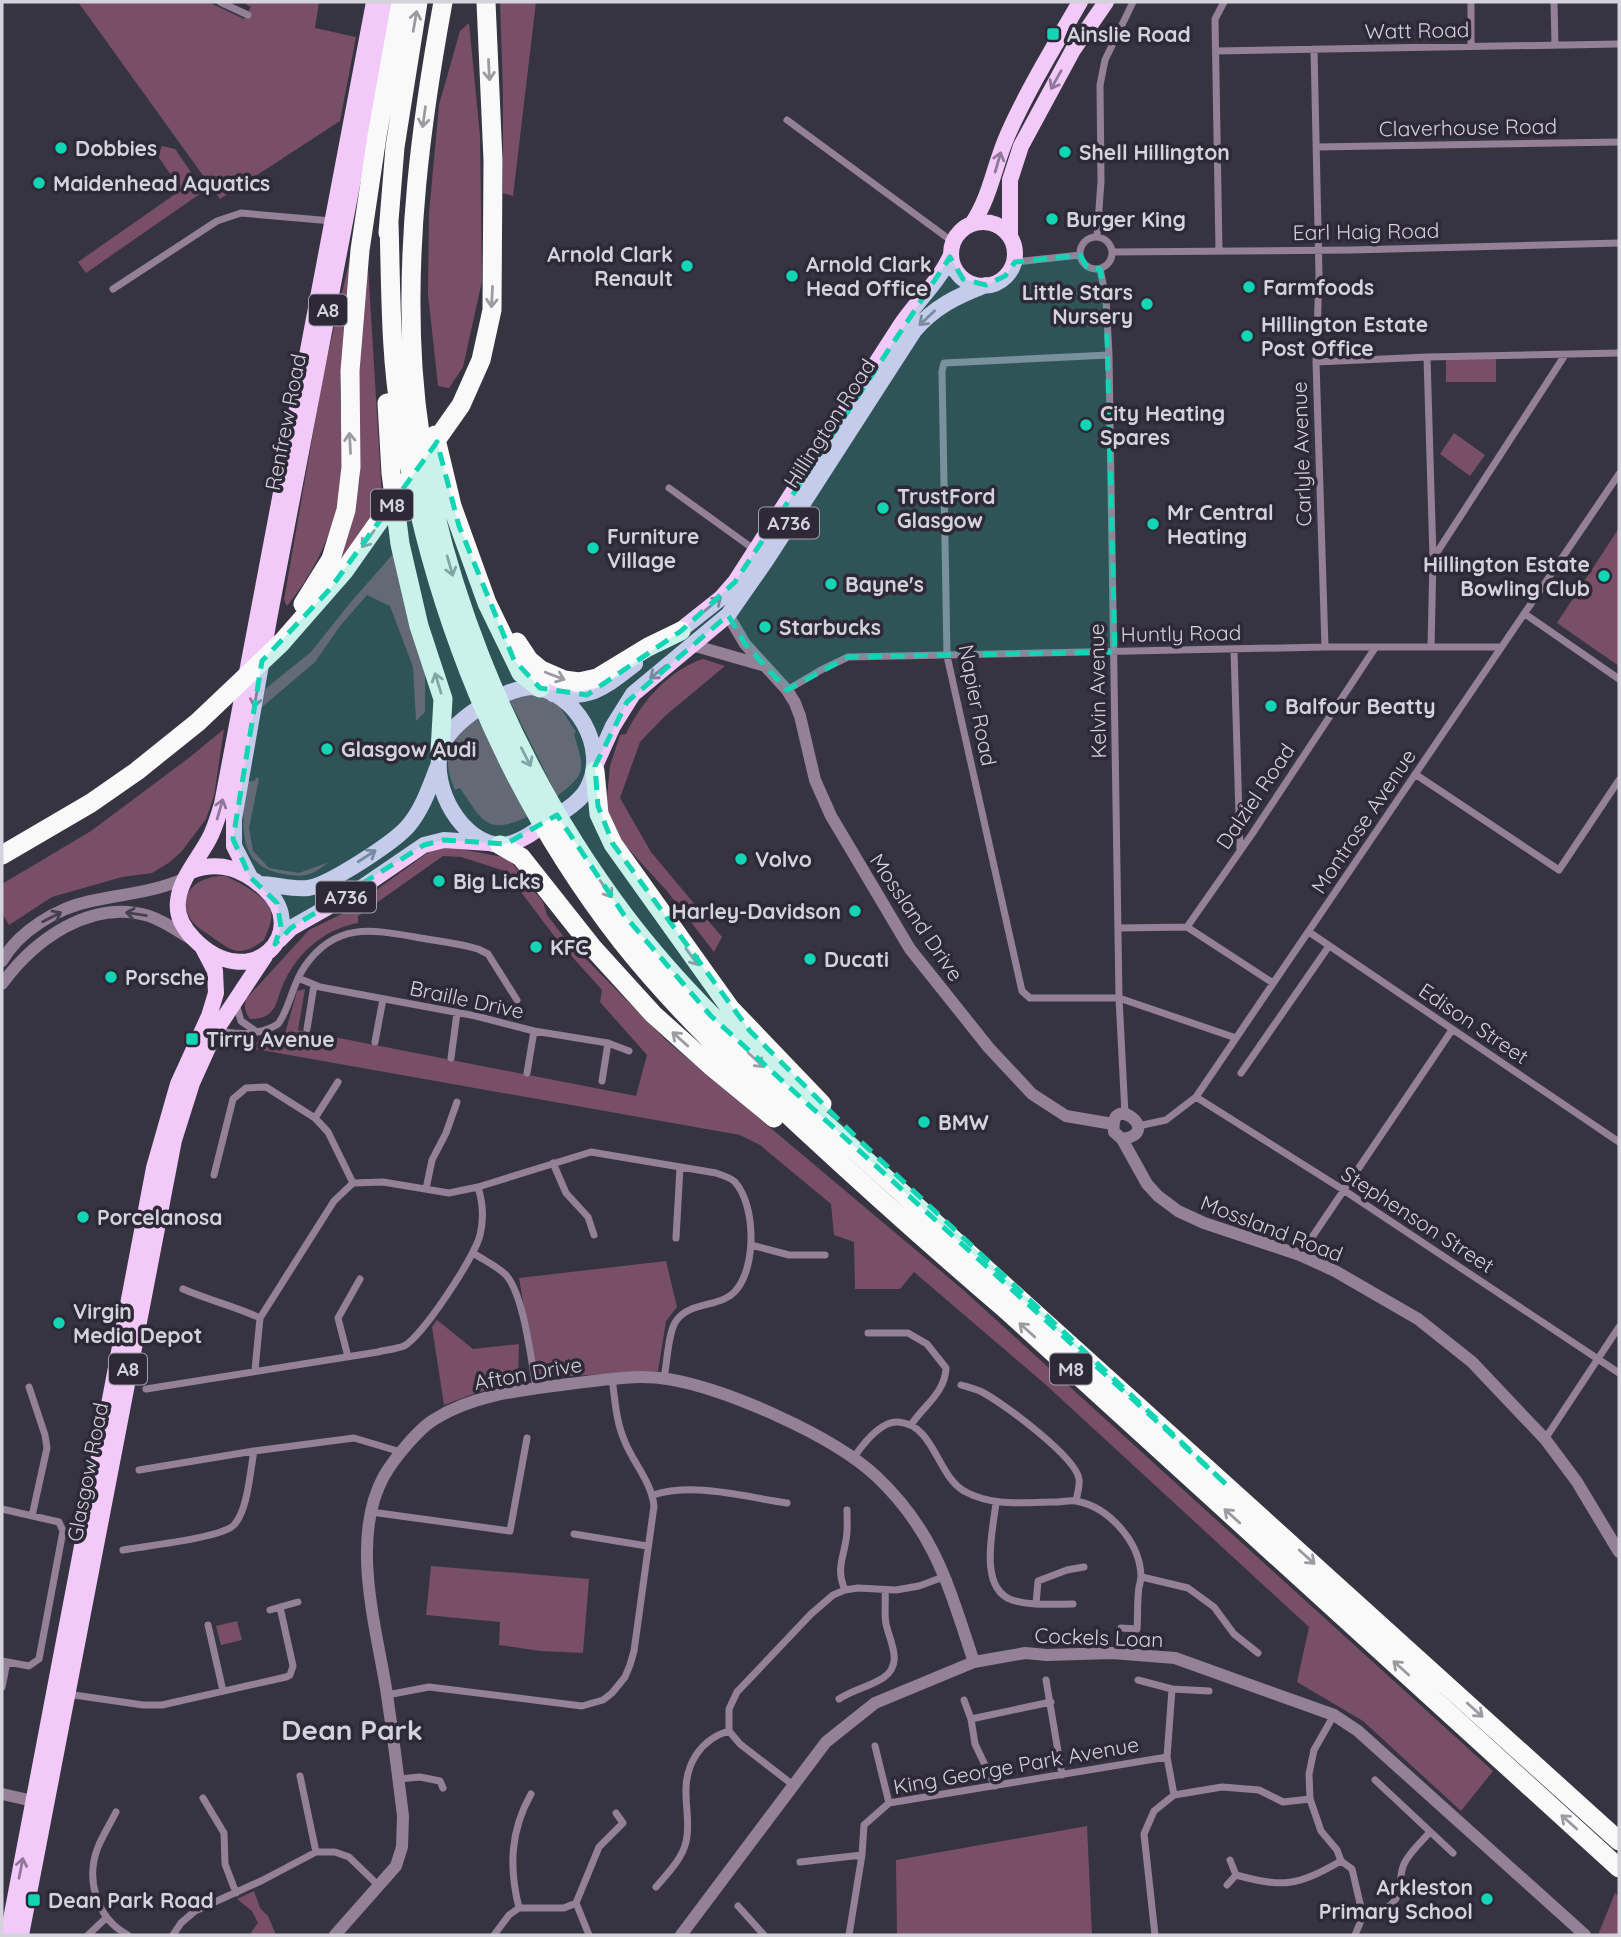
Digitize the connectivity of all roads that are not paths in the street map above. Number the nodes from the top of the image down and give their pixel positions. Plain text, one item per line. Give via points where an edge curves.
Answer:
1 (220, 2) edge
2 (374, 2) edge
3 (387, 2) edge
4 (401, 2) edge
5 (418, 2) edge
6 (443, 2) edge
7 (486, 2) edge
8 (1080, 2) edge
9 (1107, 2) edge
10 (1133, 2) edge
11 (1224, 2) edge
12 (1471, 2) edge
13 (1554, 2) edge
14 (248, 15) dead end
15 (1619, 44) edge
16 (1555, 45) junction
17 (1471, 46) junction
18 (1314, 49) junction
19 (1216, 51) junction
20 (787, 120) dead end
21 (1619, 142) edge
22 (1317, 147) junction
23 (333, 221) junction
24 (389, 223) junction
25 (972, 225) junction
26 (1010, 236) junction
27 (1097, 237) junction
28 (1619, 243) edge
29 (951, 249) junction
30 (1318, 249) junction
31 (1219, 250) junction
32 (1112, 252) junction
33 (1080, 255) junction
34 (1015, 262) junction
35 (1100, 269) junction
36 (986, 285) junction
37 (113, 289) dead end
38 (1619, 353) edge
39 (1109, 355) junction
40 (1564, 355) junction
41 (1427, 356) junction
42 (1316, 362) junction
43 (427, 427) junction
44 (1619, 474) edge
45 (669, 488) dead end
46 (755, 550) junction
47 (1433, 558) junction
48 (474, 565) junction
49 (728, 614) junction
50 (1525, 614) junction
51 (263, 620) junction
52 (686, 638) junction
53 (1431, 647) junction
54 (1501, 647) junction
55 (1325, 648) junction
56 (1375, 648) junction
57 (1234, 650) junction
58 (1115, 652) junction
59 (947, 656) junction
60 (762, 665) junction
61 (1619, 679) edge
62 (482, 683) junction
63 (787, 690) junction
64 (546, 691) junction
65 (245, 724) junction
66 (439, 758) junction
67 (595, 768) junction
68 (1415, 774) junction
69 (1619, 780) edge
70 (561, 838) junction
71 (2, 843) edge
72 (496, 844) junction
73 (1241, 850) junction
74 (2, 855) edge
75 (189, 874) junction
76 (254, 880) junction
77 (1119, 928) junction
78 (1187, 928) junction
79 (1309, 932) junction
80 (199, 944) junction
81 (1329, 946) junction
82 (271, 949) junction
83 (2, 961) edge
84 (298, 978) junction
85 (1273, 983) junction
86 (2, 984) edge
87 (314, 985) junction
88 (1119, 998) junction
89 (383, 999) junction
90 (517, 1000) dead end
91 (236, 1003) junction
92 (457, 1013) junction
93 (210, 1028) junction
94 (307, 1029) dead end
95 (1452, 1030) junction
96 (534, 1031) junction
97 (258, 1033) junction
98 (1236, 1038) junction
99 (375, 1042) dead end
100 (608, 1044) junction
101 (629, 1051) dead end
102 (451, 1058) dead end
103 (527, 1073) dead end
104 (1241, 1073) dead end
105 (602, 1081) dead end
106 (338, 1082) dead end
107 (1196, 1097) junction
108 (457, 1102) dead end
109 (1125, 1114) junction
110 (315, 1118) junction
111 (1113, 1124) junction
112 (1138, 1126) junction
113 (1122, 1139) junction
114 (1619, 1142) edge
115 (553, 1163) junction
116 (680, 1167) junction
117 (214, 1175) dead end
118 (353, 1183) junction
119 (478, 1187) junction
120 (426, 1189) junction
121 (1342, 1189) junction
122 (903, 1222) junction
123 (594, 1235) dead end
124 (676, 1238) dead end
125 (751, 1245) junction
126 (473, 1253) junction
127 (825, 1255) dead end
128 (1300, 1255) junction
129 (359, 1279) dead end
130 (183, 1289) dead end
131 (260, 1318) junction
132 (1619, 1327) edge
133 (868, 1333) dead end
134 (348, 1357) junction
135 (1597, 1358) junction
136 (256, 1370) junction
137 (1619, 1373) edge
138 (612, 1378) junction
139 (664, 1378) junction
140 (961, 1385) dead end
141 (29, 1387) dead end
142 (536, 1387) junction
143 (146, 1389) dead end
144 (911, 1425) junction
145 (527, 1438) dead end
146 (1545, 1439) junction
147 (254, 1451) junction
148 (402, 1452) junction
149 (854, 1457) junction
150 (139, 1470) dead end
151 (1228, 1486) junction
152 (653, 1495) junction
153 (1076, 1501) junction
154 (787, 1503) dead end
155 (996, 1503) junction
156 (2, 1509) edge
157 (847, 1510) dead end
158 (371, 1512) junction
159 (32, 1516) junction
160 (574, 1534) dead end
161 (647, 1546) junction
162 (123, 1550) dead end
163 (1619, 1552) edge
164 (1084, 1567) dead end
165 (946, 1576) junction
166 (1142, 1577) junction
167 (845, 1590) junction
168 (885, 1591) junction
169 (298, 1602) dead end
170 (1036, 1604) junction
171 (1073, 1604) dead end
172 (280, 1607) junction
173 (270, 1610) dead end
174 (208, 1625) dead end
175 (1121, 1628) dead end
176 (1258, 1653) dead end
177 (4, 1661) edge
178 (974, 1662) junction
179 (1046, 1680) dead end
180 (1138, 1680) dead end
181 (2, 1688) edge
182 (1172, 1689) junction
183 (223, 1691) junction
184 (1209, 1691) dead end
185 (66, 1693) junction
186 (387, 1695) junction
187 (839, 1699) dead end
188 (964, 1700) dead end
189 (1051, 1702) junction
190 (1334, 1715) junction
191 (971, 1719) junction
192 (729, 1731) junction
193 (875, 1746) dead end
194 (1167, 1757) junction
195 (447, 1774) dead end
196 (1062, 1775) junction
197 (300, 1776) dead end
198 (398, 1779) junction
199 (1375, 1780) dead end
200 (793, 1785) junction
201 (995, 1786) junction
202 (2, 1794) edge
203 (531, 1794) dead end
204 (1174, 1795) junction
205 (203, 1798) dead end
206 (1310, 1799) junction
207 (40, 1802) junction
208 (889, 1803) junction
209 (116, 1812) dead end
210 (616, 1813) dead end
211 (1430, 1832) junction
212 (1619, 1841) edge
213 (316, 1852) junction
214 (1453, 1853) dead end
215 (862, 1855) junction
216 (1230, 1860) dead end
217 (1341, 1861) junction
218 (800, 1862) dead end
219 (1619, 1868) edge
220 (1236, 1875) junction
221 (1227, 1885) dead end
222 (380, 1886) junction
223 (656, 1887) dead end
224 (236, 1893) junction
225 (576, 1903) junction
226 (738, 1906) dead end
227 (519, 1908) junction
228 (1363, 1916) junction
229 (106, 1918) junction
230 (8, 1935) edge
231 (21, 1935) edge
232 (88, 1935) edge
233 (128, 1935) edge
234 (173, 1935) edge
235 (335, 1935) edge
236 (494, 1935) edge
237 (589, 1935) edge
238 (681, 1935) edge
239 (764, 1935) edge
240 (849, 1935) edge
241 (1155, 1935) edge
242 (1355, 1935) edge
243 (1585, 1935) edge

1 - 14 street
2 - 23 main road, Renfrew Road / A8
3 - 51 main road, Renfrew Road / A8
71 -> 4 highway, M8 via 95,787 173,727 290,620 331,559 350,485 350,371 360,250
24 -> 5 highway, M8 via 395,147
6 -> 43 highway, M8 via 422,134 411,268
7 -> 74 highway, M8 via 493,160 492,296 486,344 461,405 344,571 281,643 198,722 144,765 85,807
25 -> 8 main road, A736 via 988,197 1017,113
9 -> 26 main road via 1073,50 1021,146 1010,180
10 - 27 street via 1105,60 1100,85
11 - 19 street via 1215,19
12 - 17 street
13 - 16 street
15 - 16 street, Watt Road
16 - 17 street, Watt Road
17 - 18 street, Watt Road
18 - 19 street, Watt Road
18 - 22 street, Carlyle Avenue
19 - 31 street
20 - 29 street
21 - 22 street, Claverhouse Road
22 - 30 street, Carlyle Avenue
23 - 37 street via 241,213 217,221
23 - 51 main road, Renfrew Road / A8
24 - 62 highway, M8 via 396,381 420,519 443,604
66 -> 24 highway, M8 via 443,699 419,626 400,544 391,474 382,329
25 - 26 main road via 992,222
25 - 29 main road, A736 via 963,229
26 - 34 main road
27 - 32 street via 1107,242
27 - 33 street via 1083,244
28 - 30 street, Earl Haig Road
29 - 36 main road via 956,271 963,279
29 - 46 main road, Hillington Road / A736 via 939,278 900,326
30 - 31 street, Earl Haig Road
30 - 42 street, Carlyle Avenue
31 - 32 street, Earl Haig Road
32 - 35 street via 1108,264
33 - 34 street
33 - 35 street via 1087,267
34 - 36 main road, A736 via 1005,276
35 - 39 street, Kelvin Avenue
36 -> 49 main road, Hillington Road / A736 via 951,298 914,331
38 - 40 street
39 - 58 street, Kelvin Avenue
39 - 59 street, Napier Road via 944,363
40 - 41 street
40 - 47 street
41 - 42 street
41 - 47 street
42 - 55 street, Carlyle Avenue
43 - 48 highway, M8
43 -> 62 highway, M8 via 434,500
44 - 50 street, Montrose Avenue
45 - 46 street
52 -> 46 main road, Hillington Road / A736 via 735,582
47 - 53 street
48 -> 52 highway, M8 via 529,660 564,680 597,678 648,647
48 - 64 highway, M8 via 521,673
49 - 52 main road, Hillington Road / A736
49 - 60 street, Mossland Drive
50 - 54 street, Montrose Avenue
50 - 61 street
51 - 65 main road, Renfrew Road / A8
52 - 60 street, Mossland Drive
52 - 64 main road, Hillington Road / A736 via 597,691 577,696
52 -> 67 main road, Hillington Road / A736 via 633,694
53 - 54 street, Huntly Road
53 - 56 street, Huntly Road
54 - 68 street, Montrose Avenue
55 - 56 street, Huntly Road
55 - 57 street, Huntly Road
56 - 73 street, Dalziel Road
57 - 58 street, Huntly Road
57 - 73 street
58 - 59 street, Huntly Road
58 - 77 street, Kelvin Avenue
59 - 63 street, Huntly Road via 848,657
59 - 88 street, Napier Road via 1022,991 1030,998
60 - 63 street, Mossland Drive
62 - 70 highway, M8
63 - 111 street, Mossland Drive via 800,716 815,780 831,816 910,949 1032,1094 1066,1116
64 - 66 main road, A736 via 514,689 488,703 457,726
64 - 67 main road via 568,704 582,722 593,746
75 -> 65 main road, A8 via 214,830
65 - 76 main road, A8 via 233,839 239,859
66 - 72 main road via 441,788 454,814 470,831
76 -> 66 main road, A736 via 301,888 317,886 387,844 416,816
67 - 72 main road, A736 via 574,803 522,838
67 -> 151 highway, M8 via 599,814 606,833 750,1031 857,1138
68 - 69 street via 1559,870
68 - 79 street, Montrose Avenue
70 - 122 highway, M8 via 622,942 696,1027
70 -> 151 highway, M8 via 711,1016
72 - 82 main road, A736 via 444,840 424,845 358,890 290,928
122 -> 72 highway, M8 via 673,1032 593,948 521,857
73 - 78 street, Dalziel Road
75 - 76 main road via 220,865
75 - 80 main road via 177,908 183,926
83 -> 75 street via 33,927 61,912 88,901 146,892
76 - 82 main road via 272,895 279,911 281,927
77 - 78 street
77 - 88 street, Kelvin Avenue
78 - 85 street
79 - 81 street, Edison Street
79 - 85 street, Montrose Avenue
80 - 82 main road via 237,963 250,962
80 -> 86 street via 146,915 103,914 42,940
80 - 93 main road, Glasgow Road / A8 via 215,971 217,986
81 - 95 street, Edison Street
81 - 104 street
82 - 91 main road, Glasgow Road / A8
84 - 87 street, Braille Drive
84 - 90 street via 311,958 332,940 360,930 381,930 488,954
84 - 97 street via 281,1019
85 - 98 street, Montrose Avenue
87 - 89 street, Braille Drive
87 - 94 street
88 - 98 street, Napier Road
88 - 109 street, Kelvin Avenue
89 - 92 street, Braille Drive
89 - 99 street
91 - 93 main road, Glasgow Road / A8
91 - 97 street via 242,1021
92 - 96 street, Braille Drive
92 - 102 street
93 - 97 street
93 - 185 main road, Glasgow Road / A8 via 181,1111 165,1176
93 - 207 main road, Glasgow Road / A8 via 178,1084 154,1168
95 - 114 street, Edison Street
95 - 121 street
96 - 100 street, Braille Drive
96 - 103 street
98 - 107 street, Montrose Avenue
100 - 101 street, Braille Drive
100 - 105 street
106 - 110 street
107 - 112 street, Montrose Avenue via 1166,1121
107 - 121 street, Stephenson Street
108 - 120 street via 432,1160
109 - 111 street
109 - 112 street via 1136,1119
110 - 117 street via 266,1087 246,1088 233,1099
110 - 118 street via 328,1132
111 - 113 street
112 - 113 street via 1130,1138
113 - 128 street, Mossland Road via 1147,1184 1178,1212
115 - 116 street via 591,1152
115 - 119 street
115 - 123 street via 566,1193 588,1217
116 - 124 street
116 - 125 street via 735,1181 747,1205
118 - 120 street
118 - 131 street via 334,1201
119 - 120 street via 449,1193
119 - 126 street via 483,1205 480,1237
121 - 128 street
121 - 135 street, Stephenson Street
219 -> 122 highway, M8 via 1004,1308
125 - 127 street via 789,1255
125 - 139 street via 737,1290 689,1311 674,1323
126 - 134 street via 423,1329 405,1345
126 - 142 street via 506,1276 513,1288
128 - 146 street, Mossland Road via 1383,1297 1426,1325 1472,1362
129 - 134 street via 338,1318
130 - 131 street
131 - 136 street
132 - 135 street
133 - 144 street via 908,1333 927,1344 946,1368 940,1391
134 - 136 street
135 - 137 street, Stephenson Street
135 - 146 street
136 - 143 street
138 - 139 street, Afton Drive
138 - 142 street, Afton Drive
138 - 152 street via 623,1438
139 - 149 street, Afton Drive via 741,1401
140 - 153 street via 1009,1409 1063,1454 1079,1480
141 - 159 street via 47,1448
142 - 148 street, Afton Drive via 472,1401 453,1410 433,1420
144 - 149 street via 887,1424
144 - 155 street via 964,1492
145 - 158 street via 510,1531
146 - 163 street, Mossland Road
147 - 148 street via 354,1438
147 - 150 street
147 - 162 street via 243,1509 234,1526 217,1534
148 - 158 street, Afton Drive via 383,1477
149 - 165 street, Afton Drive via 891,1490 916,1521
151 -> 212 highway, M8
152 - 154 street via 694,1490
152 - 161 street
153 - 155 street
153 - 166 street via 1098,1509 1126,1534
155 - 170 street via 990,1568 994,1585 1009,1599
156 - 159 street
157 - 167 street via 839,1572
158 - 186 street, Afton Drive via 366,1561
159 - 177 street via 62,1526 60,1559 39,1659 29,1666
160 - 161 street
161 - 186 street via 631,1665 620,1685 603,1700 572,1706 429,1687
164 - 170 street via 1038,1581
165 - 168 street
165 - 178 street, Afton Drive
166 - 175 street via 1137,1629
166 - 176 street via 1188,1588 1214,1607 1234,1634
167 - 168 street
167 - 192 street via 819,1606 737,1692 729,1709
168 - 187 street via 893,1667 880,1680
169 - 172 street
170 - 171 street
172 - 173 street
172 - 183 street via 293,1666 290,1675
174 - 183 street
177 - 181 street
178 - 190 street, Cockels Loan via 1025,1653 1175,1658
178 - 200 street, Cockels Loan via 875,1703 826,1742
179 - 189 street
180 - 182 street
182 - 184 street
182 - 194 street
183 - 185 street via 162,1705
185 - 207 main road, Glasgow Road / A8
186 - 198 street, Afton Drive
188 - 191 street
189 - 191 street
189 - 196 street
190 - 206 street via 1314,1750
190 - 243 street, Cockels Loan via 1358,1731
191 - 201 street via 975,1744
192 - 200 street
192 - 223 street via 703,1745 693,1760 687,1780 686,1844
193 - 208 street
194 - 196 street, King George Park Avenue
194 - 204 street
195 - 198 street via 441,1784 420,1777
196 - 201 street, King George Park Avenue
197 - 213 street
198 - 222 street, Afton Drive via 402,1847 396,1866
199 - 211 street
200 - 238 street, Cockels Loan
201 - 208 street, King George Park Avenue
202 - 207 street
203 - 227 street via 514,1835 514,1888
204 - 206 street via 1222,1787 1259,1790 1283,1802
204 - 241 street via 1154,1811 1144,1834
205 - 224 street via 224,1833 225,1864
206 - 217 street via 1321,1831
230 -> 207 main road, Glasgow Road / A8
207 - 231 main road, Glasgow Road / A8
208 - 215 street, King George Park Avenue via 864,1825
209 - 229 street via 97,1850 93,1870 94,1890
210 - 225 street via 623,1823 599,1847
211 - 214 street
211 - 228 street via 1406,1861 1392,1905
213 - 222 street via 349,1857
213 - 224 street
215 - 218 street
215 - 240 street, King George Park Avenue
216 - 220 street
217 - 220 street via 1309,1880 1285,1884
217 - 228 street via 1352,1869
220 - 221 street
222 - 235 street, Afton Drive
224 - 234 street via 195,1911
225 - 227 street via 564,1908
225 - 237 street
226 - 239 street
227 - 236 street
228 - 242 street
229 - 232 street
229 - 233 street

